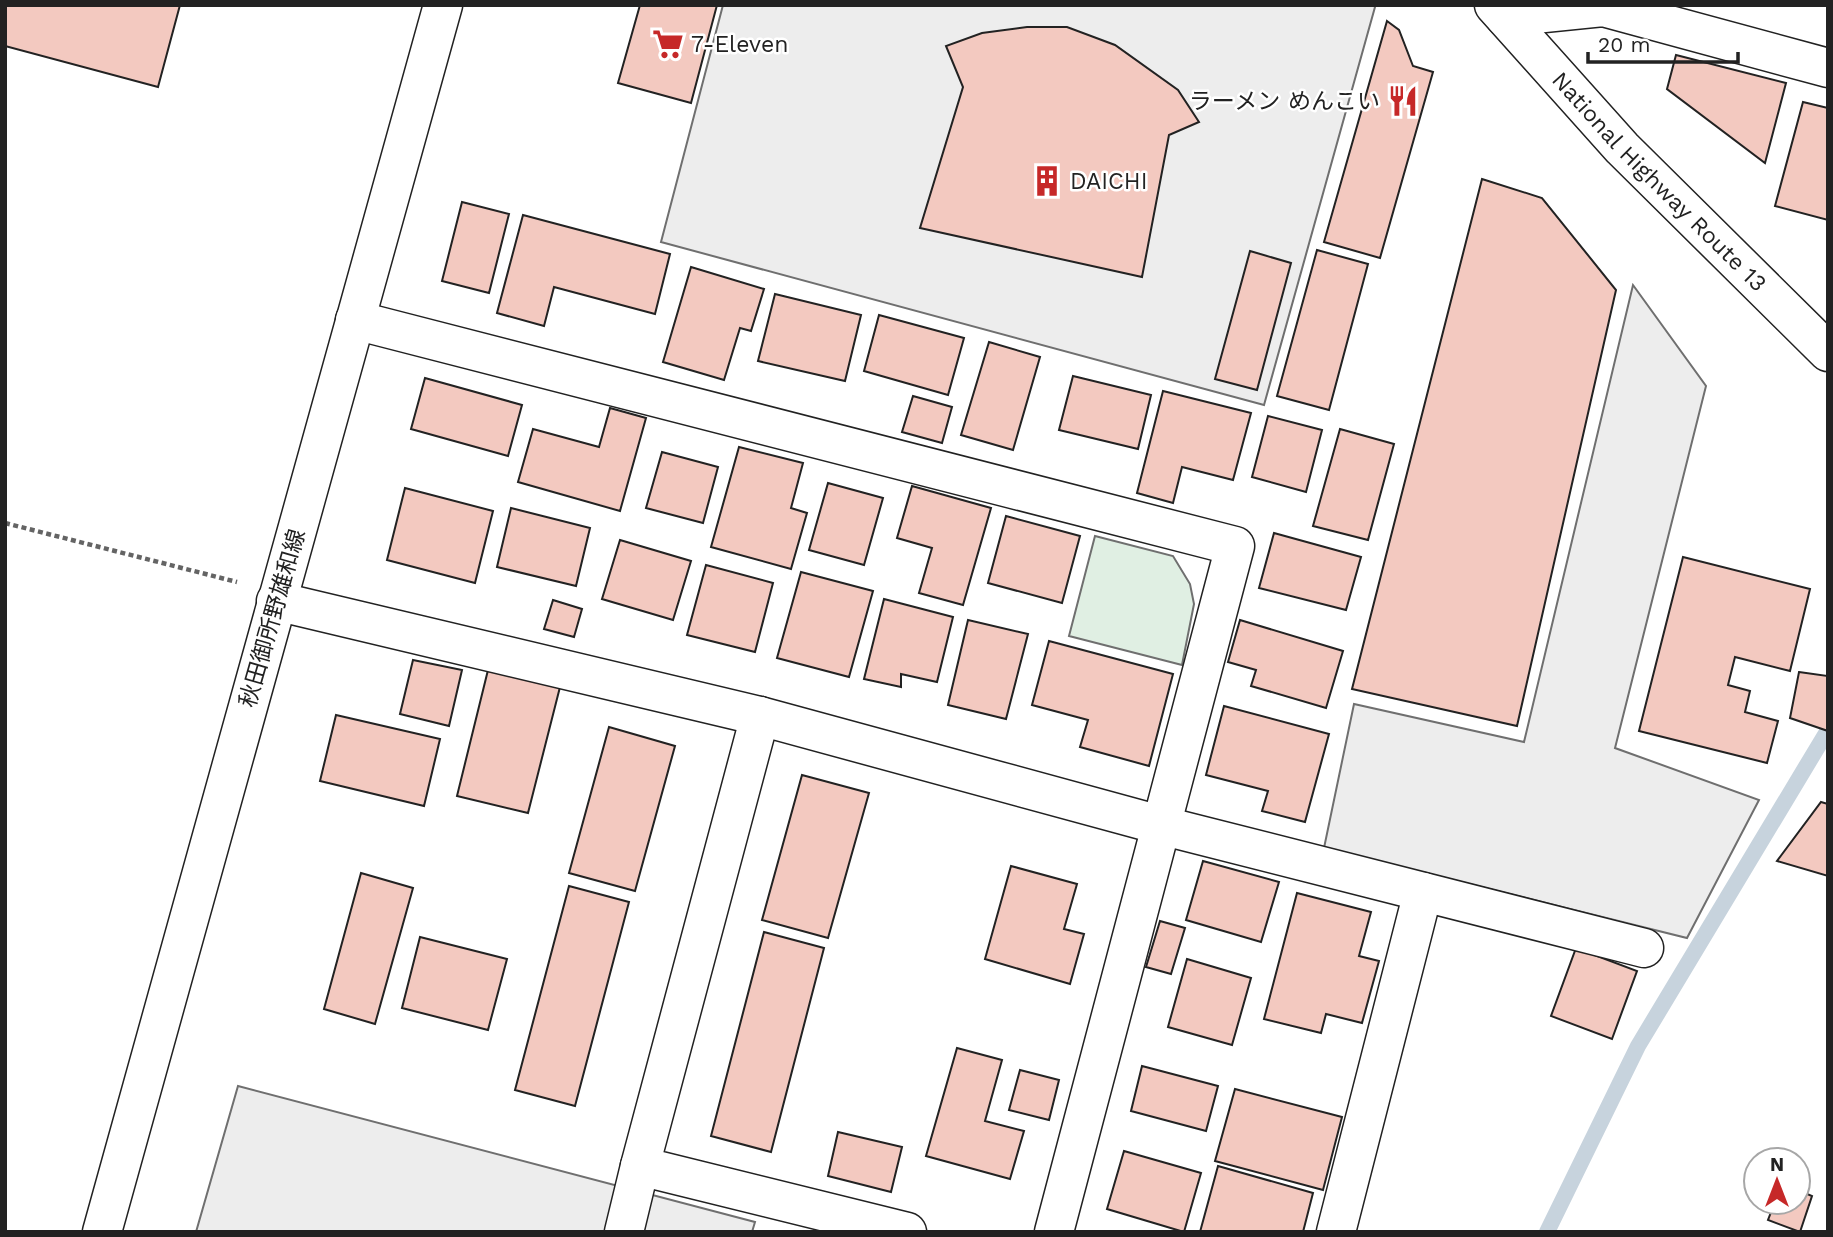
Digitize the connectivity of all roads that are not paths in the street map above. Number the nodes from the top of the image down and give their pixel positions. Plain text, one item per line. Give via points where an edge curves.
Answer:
1 (443, 5) edge
2 (1500, 11) edge
3 (1670, 14) edge
4 (1828, 68) edge
5 (355, 320) junction
6 (1828, 352) edge
7 (278, 597) junction
8 (760, 716) junction
9 (1160, 825) junction
10 (1423, 892) junction
11 (1644, 948) dead end
12 (640, 1166) junction
13 (102, 1232) edge
14 (624, 1232) edge
15 (907, 1232) edge
16 (1054, 1232) edge
17 (1336, 1232) edge

1 - 5 main road, 秋田御所野雄和線
2 - 3 main road via 1603,7
2 - 6 main road, National Highway Route 13 via 1622,148
3 - 4 main road
5 - 7 main road, 秋田御所野雄和線
5 - 9 main road via 1235,546
7 - 8 main road
7 - 13 main road, 秋田御所野雄和線
8 - 9 main road
8 - 12 main road
9 - 10 main road
9 - 16 main road
10 - 11 main road
10 - 17 main road
12 - 14 main road
12 - 15 main road

